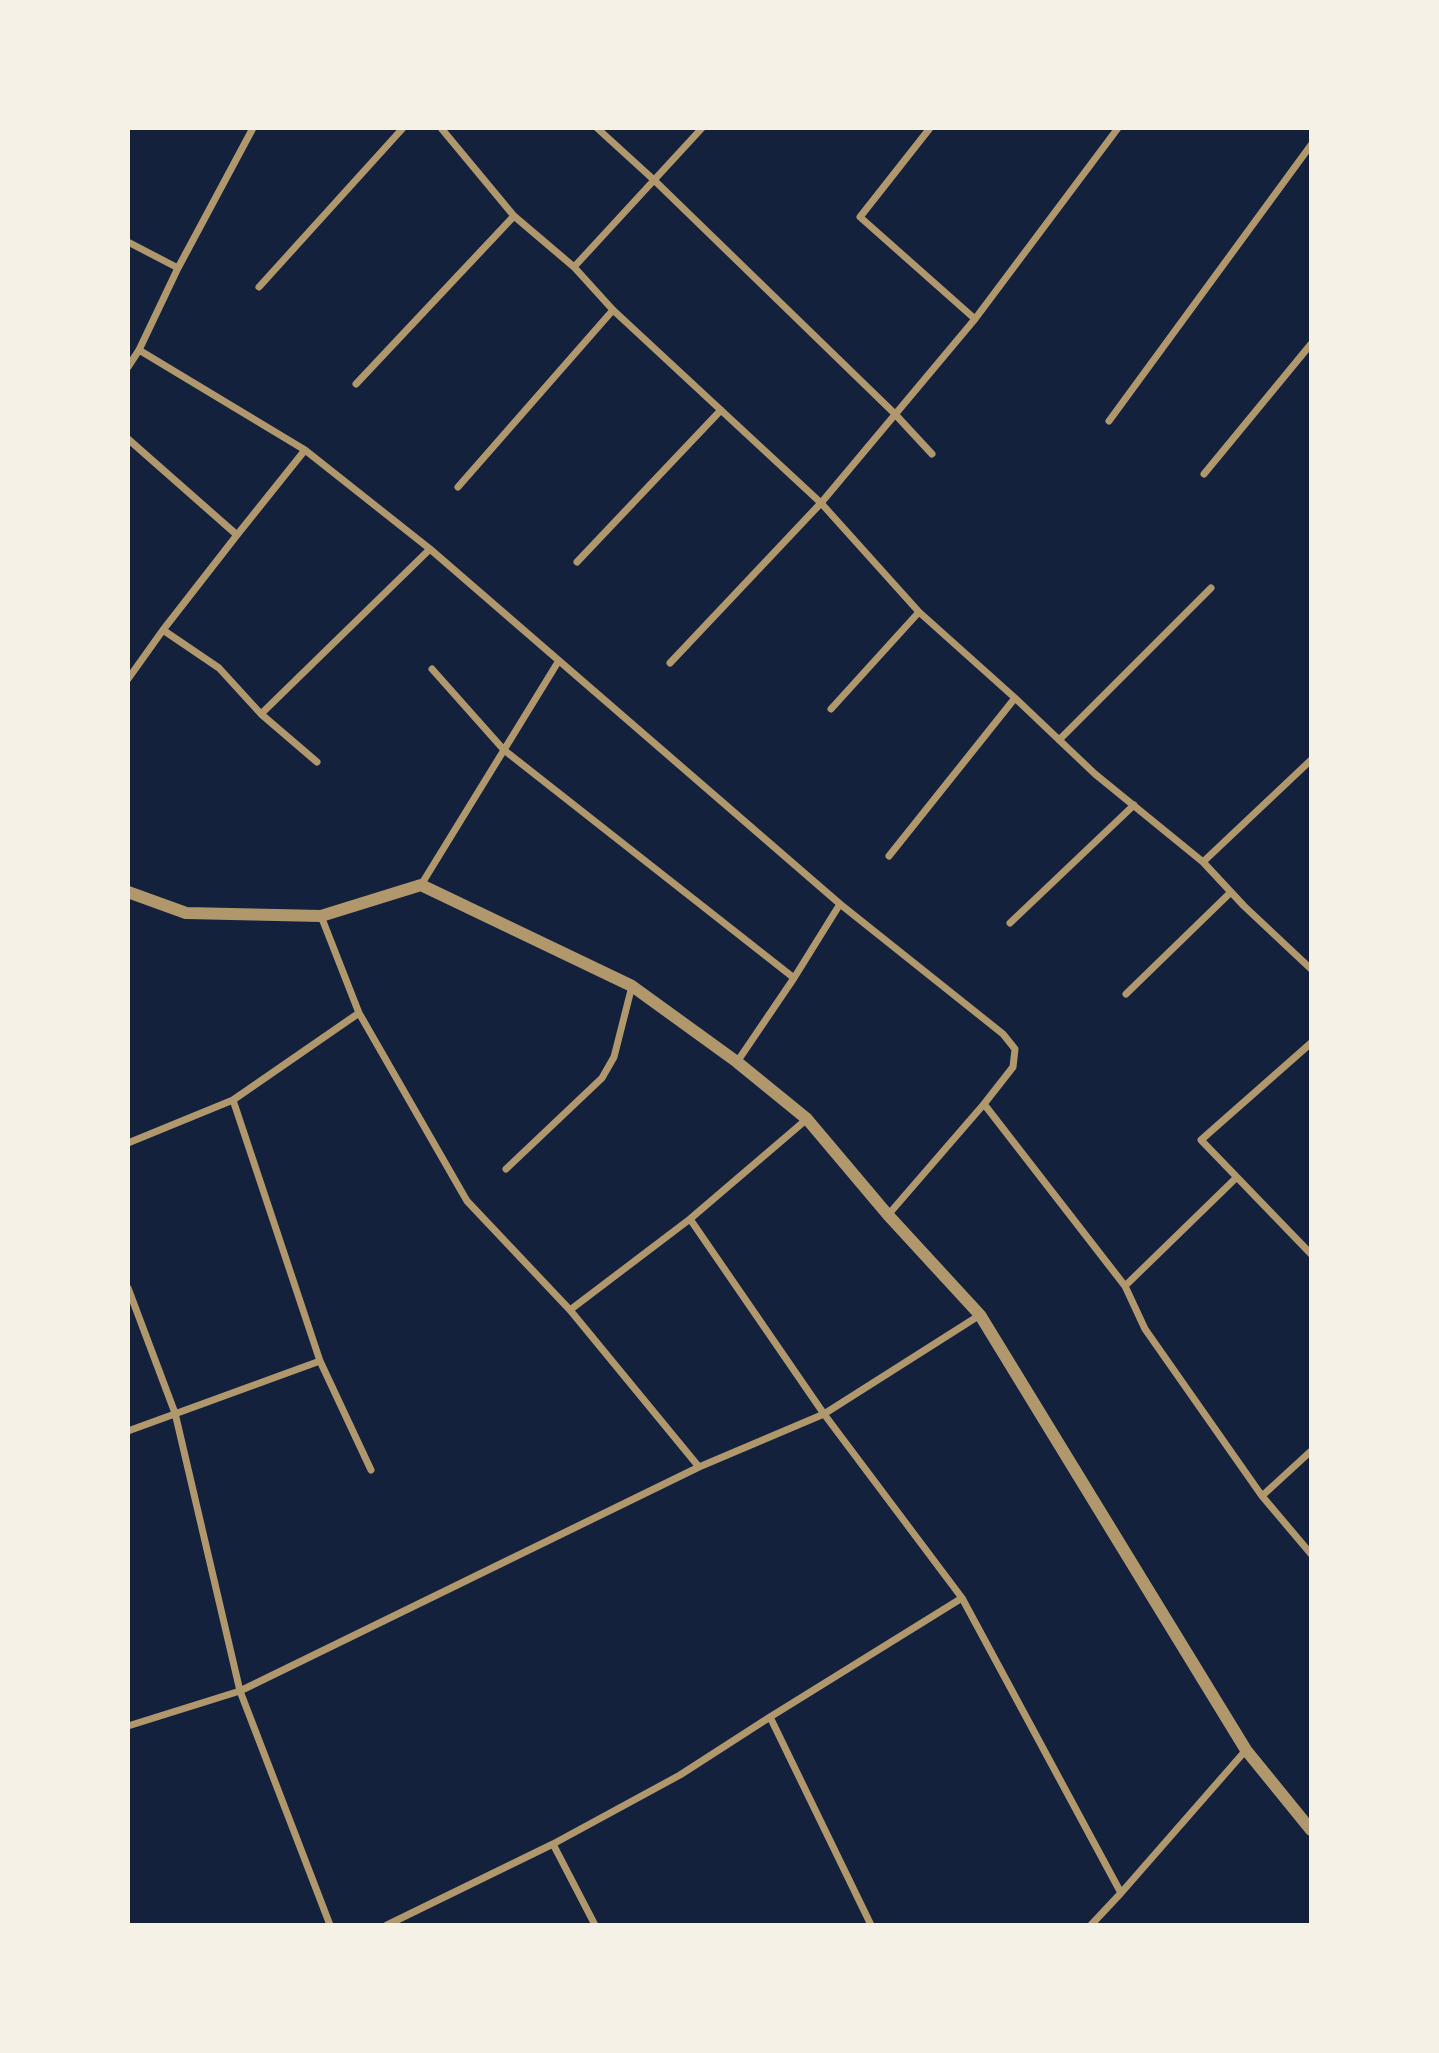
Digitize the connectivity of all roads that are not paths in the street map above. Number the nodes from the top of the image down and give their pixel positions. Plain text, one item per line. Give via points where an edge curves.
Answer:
1 (253, 128) edge
2 (402, 128) edge
3 (441, 128) edge
4 (597, 128) edge
5 (702, 128) edge
6 (930, 128) edge
7 (1118, 128) edge
8 (1311, 145) edge
9 (654, 180) junction
10 (514, 216) junction
11 (128, 243) edge
12 (574, 267) junction
13 (178, 268) junction
14 (258, 287) dead end
15 (612, 310) junction
16 (975, 318) junction
17 (1311, 344) edge
18 (139, 350) junction
19 (128, 368) edge
20 (356, 384) dead end
21 (721, 410) junction
22 (894, 413) junction
23 (1109, 421) dead end
24 (128, 439) edge
25 (305, 450) junction
26 (932, 454) dead end
27 (1204, 474) dead end
28 (458, 487) dead end
29 (821, 503) junction
30 (237, 535) junction
31 (430, 549) junction
32 (577, 562) dead end
33 (1211, 587) dead end
34 (919, 612) junction
35 (163, 630) junction
36 (558, 662) junction
37 (670, 663) dead end
38 (432, 669) dead end
39 (128, 679) edge
40 (1015, 698) junction
41 (831, 709) dead end
42 (261, 715) junction
43 (1059, 740) junction
44 (504, 750) junction
45 (1311, 760) edge
46 (317, 762) dead end
47 (1134, 805) junction
48 (889, 856) dead end
49 (1203, 862) junction
50 (421, 885) junction
51 (128, 892) edge
52 (1231, 892) junction
53 (840, 904) junction
54 (321, 916) junction
55 (1010, 923) dead end
56 (1311, 969) edge
57 (794, 978) junction
58 (632, 986) junction
59 (1126, 994) dead end
60 (359, 1013) junction
61 (1311, 1043) edge
62 (737, 1062) junction
63 (233, 1100) junction
64 (984, 1104) junction
65 (807, 1119) junction
66 (128, 1143) edge
67 (506, 1169) dead end
68 (1236, 1178) junction
69 (888, 1214) junction
70 (690, 1219) junction
71 (1308, 1244) edge
72 (1311, 1254) edge
73 (1125, 1286) junction
74 (128, 1288) edge
75 (570, 1310) junction
76 (980, 1315) junction
77 (320, 1361) junction
78 (175, 1413) junction
79 (824, 1414) junction
80 (128, 1432) edge
81 (1311, 1451) edge
82 (699, 1467) junction
83 (371, 1471) dead end
84 (1262, 1496) junction
85 (1311, 1554) edge
86 (962, 1598) junction
87 (240, 1691) junction
88 (770, 1717) junction
89 (128, 1726) edge
90 (1246, 1750) junction
91 (1311, 1830) edge
92 (553, 1844) junction
93 (1121, 1893) junction
94 (330, 1925) edge
95 (387, 1925) edge
96 (594, 1925) edge
97 (871, 1925) edge
98 (1091, 1925) edge

1 - 13 street
2 - 14 street
3 - 10 street
4 - 9 street
5 - 9 street
6 - 16 street via 860,217
7 - 16 street
8 - 23 street
9 - 12 street
9 - 22 street
10 - 12 street
10 - 20 street
11 - 13 street
12 - 15 street
13 - 18 street
15 - 21 street
15 - 28 street
16 - 22 street
17 - 27 street
18 - 19 street
18 - 25 street
21 - 29 street
21 - 32 street
22 - 26 street
22 - 29 street
24 - 30 street
25 - 30 street
25 - 31 street
29 - 34 street
29 - 37 street
30 - 35 street
31 - 36 street
31 - 42 street
33 - 43 street
34 - 40 street
34 - 41 street
35 - 39 street
35 - 42 street via 219,668
36 - 44 street
36 - 53 street
38 - 44 street
40 - 43 street
40 - 48 street
42 - 46 street
43 - 47 street
44 - 50 street
44 - 57 street
45 - 49 street
47 - 49 street
47 - 55 street
49 - 52 street
50 - 54 street
50 - 58 street
51 - 54 street via 186,913
52 - 56 street
52 - 59 street
53 - 57 street
53 - 64 street via 1003,1034 1014,1049 1013,1067
54 - 60 street
57 - 62 street
58 - 62 street
58 - 67 street via 614,1057 602,1078
60 - 63 street
60 - 75 street via 467,1201
61 - 68 street via 1201,1140
62 - 65 street
63 - 66 street
63 - 77 street
64 - 69 street
64 - 73 street
65 - 69 street
65 - 70 street
68 - 71 street
68 - 73 street
69 - 76 street
70 - 75 street
70 - 79 street
71 - 72 street
73 - 84 street via 1145,1329
74 - 78 street
75 - 82 street
76 - 79 street
76 - 90 street
77 - 78 street
77 - 83 street
78 - 80 street
78 - 87 street
79 - 82 street
79 - 86 street
81 - 84 street
82 - 87 street
84 - 85 street
86 - 88 street
86 - 93 street
87 - 89 street
87 - 94 street
88 - 92 street via 680,1774
88 - 97 street
90 - 91 street
90 - 93 street
92 - 95 street
92 - 96 street
93 - 98 street

